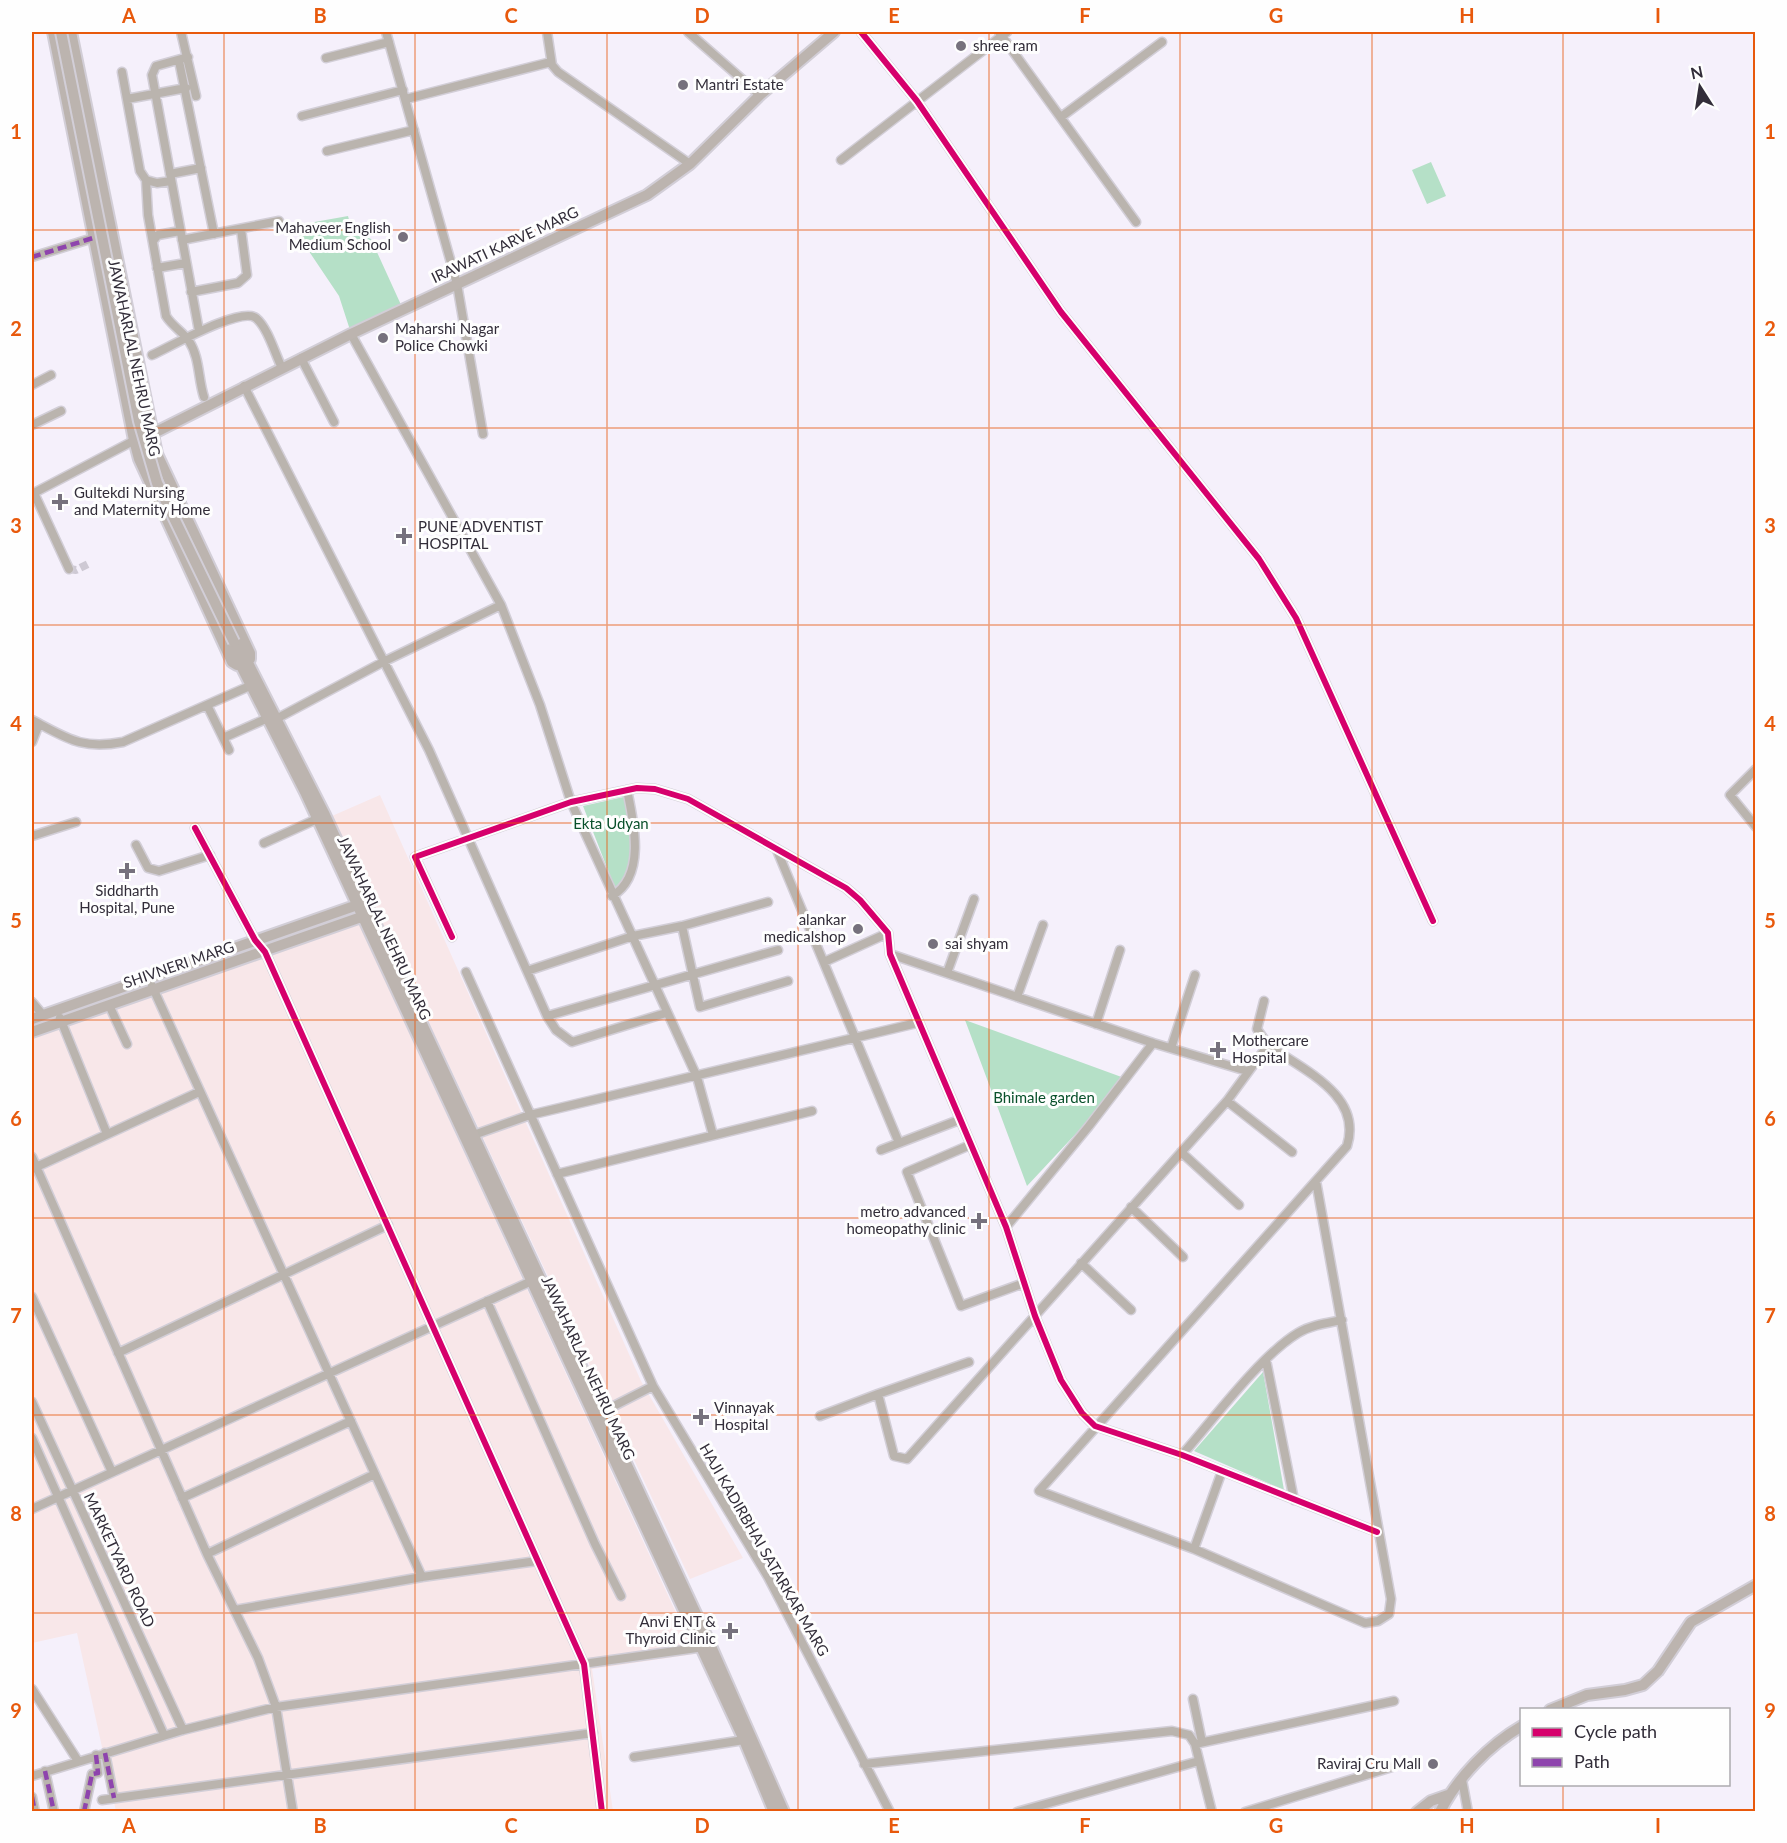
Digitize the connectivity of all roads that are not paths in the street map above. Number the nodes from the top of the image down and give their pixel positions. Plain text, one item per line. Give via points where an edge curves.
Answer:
1 (53, 32) edge
2 (61, 32) edge
3 (71, 32) edge
4 (181, 32) edge
5 (386, 32) edge
6 (547, 32) edge
7 (688, 32) edge
8 (834, 32) edge
9 (861, 32) edge
10 (1003, 33) edge
11 (389, 42) junction
12 (1162, 42) dead end
13 (326, 58) dead end
14 (183, 59) junction
15 (551, 62) junction
16 (122, 72) dead end
17 (186, 88) junction
18 (403, 90) junction
19 (155, 92) junction
20 (760, 95) junction
21 (196, 96) dead end
22 (127, 99) junction
23 (406, 99) junction
24 (917, 101) junction
25 (302, 116) dead end
26 (1061, 117) junction
27 (414, 130) junction
28 (327, 151) dead end
29 (841, 160) dead end
30 (690, 164) junction
31 (201, 168) junction
32 (170, 178) junction
33 (146, 180) junction
34 (279, 221) dead end
35 (1136, 222) dead end
36 (241, 229) junction
37 (214, 234) junction
38 (181, 235) junction
39 (93, 238) junction
40 (153, 241) junction
41 (32, 258) edge
42 (186, 263) junction
43 (157, 268) junction
44 (457, 284) junction
45 (191, 292) junction
46 (199, 331) junction
47 (351, 334) junction
48 (188, 339) junction
49 (152, 354) dead end
50 (301, 358) junction
51 (282, 368) junction
52 (51, 375) dead end
53 (32, 385) edge
54 (244, 386) junction
55 (204, 397) dead end
56 (61, 411) dead end
57 (334, 422) dead end
58 (32, 425) edge
59 (152, 434) junction
60 (483, 435) dead end
61 (134, 440) junction
62 (33, 493) edge
63 (69, 568) dead end
64 (501, 605) junction
65 (385, 661) junction
66 (246, 667) junction
67 (252, 685) junction
68 (207, 705) junction
69 (272, 718) junction
70 (35, 722) edge
71 (223, 738) junction
72 (32, 742) edge
73 (229, 750) dead end
74 (1755, 769) edge
75 (627, 790) junction
76 (571, 802) junction
77 (317, 819) junction
78 (76, 822) dead end
79 (1755, 827) edge
80 (195, 828) dead end
81 (32, 836) edge
82 (468, 839) junction
83 (264, 843) dead end
84 (136, 845) dead end
85 (776, 848) junction
86 (210, 855) junction
87 (612, 897) junction
88 (974, 899) dead end
89 (768, 902) dead end
90 (360, 904) junction
91 (366, 916) junction
92 (1433, 921) dead end
93 (1043, 925) dead end
94 (682, 926) junction
95 (888, 933) junction
96 (633, 936) junction
97 (452, 937) dead end
98 (255, 940) junction
99 (778, 950) dead end
100 (1120, 950) dead end
101 (265, 952) junction
102 (890, 954) junction
103 (824, 962) junction
104 (526, 970) junction
105 (466, 972) dead end
106 (947, 973) junction
107 (692, 974) junction
108 (1195, 975) dead end
109 (149, 978) junction
110 (788, 981) dead end
111 (653, 985) junction
112 (153, 990) junction
113 (1017, 997) junction
114 (1264, 1001) dead end
115 (32, 1002) edge
116 (109, 1005) junction
117 (57, 1010) junction
118 (666, 1013) junction
119 (43, 1015) junction
120 (547, 1016) junction
121 (32, 1019) edge
122 (61, 1021) junction
123 (917, 1023) junction
124 (1096, 1024) junction
125 (32, 1032) edge
126 (855, 1038) junction
127 (1153, 1043) junction
128 (127, 1044) dead end
129 (1268, 1045) junction
130 (1171, 1048) junction
131 (1247, 1071) junction
132 (697, 1077) junction
133 (199, 1092) junction
134 (1227, 1101) junction
135 (812, 1111) dead end
136 (530, 1115) junction
137 (959, 1120) junction
138 (107, 1134) junction
139 (713, 1135) junction
140 (469, 1137) junction
141 (899, 1143) junction
142 (970, 1145) junction
143 (881, 1150) dead end
144 (1181, 1152) junction
145 (1292, 1152) dead end
146 (32, 1157) edge
147 (34, 1168) edge
148 (557, 1174) junction
149 (1316, 1181) junction
150 (1239, 1205) dead end
151 (1131, 1207) junction
152 (388, 1225) junction
153 (1006, 1227) junction
154 (1183, 1257) dead end
155 (1081, 1263) junction
156 (284, 1275) junction
157 (535, 1280) junction
158 (1024, 1283) junction
159 (32, 1297) edge
160 (487, 1302) junction
161 (1131, 1310) dead end
162 (1035, 1316) junction
163 (1342, 1320) junction
164 (432, 1326) junction
165 (118, 1353) junction
166 (1266, 1360) junction
167 (969, 1362) dead end
168 (329, 1374) junction
169 (652, 1386) junction
170 (878, 1394) junction
171 (32, 1402) edge
172 (602, 1412) junction
173 (820, 1416) dead end
174 (351, 1421) junction
175 (1095, 1426) junction
176 (32, 1438) edge
177 (161, 1450) junction
178 (1182, 1455) junction
179 (1222, 1471) junction
180 (112, 1472) junction
181 (375, 1474) junction
182 (72, 1491) junction
183 (58, 1497) junction
184 (182, 1498) junction
185 (1294, 1500) junction
186 (32, 1509) edge
187 (1377, 1532) junction
188 (1194, 1549) junction
189 (207, 1554) junction
190 (537, 1562) junction
191 (422, 1577) junction
192 (1755, 1585) edge
193 (621, 1596) dead end
194 (235, 1610) junction
195 (706, 1647) junction
196 (584, 1664) junction
197 (32, 1689) edge
198 (1193, 1699) dead end
199 (1394, 1701) dead end
200 (276, 1707) junction
201 (1555, 1708) edge
202 (1520, 1727) edge
203 (183, 1730) junction
204 (593, 1733) junction
205 (164, 1735) junction
206 (744, 1740) junction
207 (1198, 1743) junction
208 (100, 1754) junction
209 (634, 1757) dead end
210 (78, 1761) junction
211 (1199, 1761) junction
212 (864, 1764) junction
213 (1392, 1767) dead end
214 (45, 1771) junction
215 (286, 1773) junction
216 (32, 1776) edge
217 (1462, 1780) junction
218 (1448, 1796) junction
219 (32, 1797) edge
220 (114, 1798) junction
221 (102, 1800) dead end
222 (35, 1812) edge
223 (54, 1812) edge
224 (84, 1812) edge
225 (293, 1812) edge
226 (602, 1812) edge
227 (774, 1812) edge
228 (784, 1812) edge
229 (890, 1812) edge
230 (1017, 1812) edge
231 (1212, 1812) edge
232 (1245, 1812) edge
233 (1417, 1812) edge
234 (1440, 1812) edge
235 (1468, 1812) edge

1 - 39 main road, JAWAHARLAL NEHRU MARG
2 - 66 main road, bridge via 150,465 234,642 236,656
3 - 59 main road, JAWAHARLAL NEHRU MARG
4 - 14 street
5 - 11 street
6 - 15 street
7 - 20 street
8 - 20 main road, IRAWATI KARVE MARG
9 - 24 street
10 - 24 street
10 - 26 street
11 - 13 street
11 - 18 street
12 - 26 street
14 - 17 street
14 - 19 street via 152,70
14 - 21 street
15 - 23 street
15 - 30 street via 568,80
16 - 22 street
17 - 19 street
17 - 31 street
18 - 23 street
18 - 25 street
19 - 22 street
19 - 32 street
20 - 30 main road, IRAWATI KARVE MARG
22 - 33 street via 140,171
23 - 27 street
24 - 29 street
24 - 92 street via 1061,312 1259,559 1296,618
26 - 35 street
27 - 28 street
27 - 44 street
30 - 44 main road, IRAWATI KARVE MARG via 647,195
31 - 32 street
31 - 37 street
32 - 33 street via 157,183
32 - 38 street
33 - 40 street
34 - 36 street
36 - 37 street
36 - 45 street via 247,275 238,283
37 - 38 street
38 - 40 street via 158,236
38 - 42 street
39 - 41 street
39 - 61 main road, JAWAHARLAL NEHRU MARG
40 - 43 street
42 - 43 street
42 - 45 street
43 - 48 street via 166,316
44 - 47 main road, IRAWATI KARVE MARG
44 - 60 street
45 - 46 street
46 - 48 street
46 - 51 street via 240,315 255,318
47 - 50 main road, IRAWATI KARVE MARG
47 - 64 street
48 - 49 street
48 - 55 street via 198,363
50 - 51 main road, IRAWATI KARVE MARG
50 - 57 street
51 - 54 main road, IRAWATI KARVE MARG
52 - 53 street
54 - 59 main road, IRAWATI KARVE MARG
54 - 65 street
56 - 58 street
59 - 61 street
59 - 66 main road, JAWAHARLAL NEHRU MARG via 163,470 250,653
61 - 62 street
61 - 66 main road, JAWAHARLAL NEHRU MARG via 139,459 232,662
62 - 63 street
64 - 65 street
64 - 76 street via 540,705
65 - 69 street
65 - 82 street
66 - 67 main road, JAWAHARLAL NEHRU MARG
66 - 69 main road, JAWAHARLAL NEHRU MARG
67 - 68 street
67 - 69 main road, JAWAHARLAL NEHRU MARG
68 - 70 street via 123,742 105,746 79,744
68 - 71 street
69 - 71 street
69 - 77 main road, JAWAHARLAL NEHRU MARG
69 - 90 main road, JAWAHARLAL NEHRU MARG
70 - 72 street
71 - 73 street
74 - 79 street via 1730,795
75 - 76 street
75 - 85 street via 655,789 687,799
75 - 87 street via 635,849 623,890
76 - 82 street
76 - 87 street
77 - 83 street
77 - 90 main road, JAWAHARLAL NEHRU MARG
78 - 81 street
80 - 86 street
82 - 97 street via 415,857
82 - 104 street
84 - 86 street via 148,868 159,872
85 - 95 street via 846,888
85 - 103 street
86 - 98 street
87 - 96 street
88 - 106 street
89 - 94 street
90 - 91 main road, JAWAHARLAL NEHRU MARG
90 - 98 main road, SHIVNERI MARG
91 - 101 main road, SHIVNERI MARG
91 - 140 main road, JAWAHARLAL NEHRU MARG
93 - 113 street
94 - 96 street
94 - 107 street
95 - 102 street
95 - 103 street
96 - 104 street
96 - 111 street
98 - 101 street
98 - 109 main road, SHIVNERI MARG
99 - 107 street
100 - 124 street
101 - 112 main road, SHIVNERI MARG
101 - 152 street
102 - 106 street
102 - 123 street
103 - 126 street
104 - 120 street
105 - 136 street, HAJI KADIRBHAI SATARKAR MARG
106 - 113 street
107 - 110 street via 700,1006
107 - 111 street
108 - 130 street
109 - 112 street
109 - 117 main road, SHIVNERI MARG
111 - 118 street
111 - 120 street
112 - 116 main road, SHIVNERI MARG
112 - 133 street
113 - 124 street
114 - 129 street via 1257,1029
115 - 119 street
116 - 122 main road, SHIVNERI MARG
116 - 128 street
117 - 119 main road, SHIVNERI MARG
117 - 122 street
118 - 120 street via 572,1042 556,1030
118 - 132 street
119 - 121 main road, SHIVNERI MARG
122 - 125 main road, SHIVNERI MARG
122 - 138 street
123 - 126 street
123 - 137 street
124 - 127 street
126 - 132 street
126 - 141 street
127 - 130 street
127 - 153 street
129 - 131 street
129 - 149 street via 1337,1094 1349,1115 1347,1146
130 - 131 street
131 - 134 street
132 - 136 street
132 - 139 street
133 - 138 street
133 - 156 street
134 - 144 street
134 - 145 street
135 - 139 street
136 - 140 street
136 - 148 street, HAJI KADIRBHAI SATARKAR MARG
137 - 141 street
137 - 142 street
138 - 147 street
139 - 148 street
140 - 157 main road, JAWAHARLAL NEHRU MARG
141 - 143 street
142 - 153 street
142 - 158 street via 907,1172 961,1306
144 - 150 street
144 - 151 street
146 - 147 street
147 - 165 street
148 - 169 street, HAJI KADIRBHAI SATARKAR MARG
149 - 163 street
149 - 175 street
151 - 154 street
151 - 155 street
152 - 156 street
152 - 164 street
153 - 158 street
155 - 161 street
155 - 162 street
156 - 165 street
156 - 168 street
157 - 160 street
157 - 172 main road, JAWAHARLAL NEHRU MARG
157 - 195 main road, JAWAHARLAL NEHRU MARG
158 - 162 street
159 - 180 street
160 - 164 street
160 - 193 street
162 - 170 street via 907,1459 894,1456
162 - 175 street via 1061,1380 1072,1400
163 - 166 street via 1297,1334
163 - 187 street
164 - 168 street
164 - 190 street
165 - 177 street
166 - 178 street
166 - 185 street
167 - 170 street
168 - 174 street
168 - 177 street
169 - 172 street
169 - 212 street, HAJI KADIRBHAI SATARKAR MARG via 768,1577
170 - 173 street
171 - 182 street, MARKETYARD ROAD
172 - 195 main road, JAWAHARLAL NEHRU MARG
174 - 181 street
174 - 184 street
175 - 178 street
175 - 188 street via 1039,1491
176 - 183 street, MARKETYARD ROAD
177 - 180 street
177 - 184 street
178 - 179 street
179 - 185 street
179 - 188 street
180 - 182 street
181 - 189 street
181 - 191 street
182 - 183 street
182 - 203 street, MARKETYARD ROAD
183 - 186 street
183 - 205 street, MARKETYARD ROAD
184 - 189 street
185 - 187 street
187 - 188 street via 1390,1599 1389,1614 1365,1623
189 - 194 street
190 - 191 street
190 - 196 street
191 - 194 street
192 - 201 main road via 1691,1622 1658,1671 1643,1685 1587,1695
194 - 200 street
195 - 196 street
195 - 206 main road, JAWAHARLAL NEHRU MARG
195 - 228 main road, JAWAHARLAL NEHRU MARG via 769,1773
196 - 200 street
196 - 204 street
197 - 210 street
198 - 207 street
199 - 207 street
200 - 203 street
200 - 215 street
202 - 217 main road via 1486,1753
203 - 205 street
204 - 215 street
204 - 226 street
205 - 208 street
206 - 209 street
206 - 227 main road, JAWAHARLAL NEHRU MARG
207 - 211 street
207 - 212 street via 1189,1735 1172,1731
208 - 210 street
208 - 220 street
208 - 224 street via 98,1773 92,1774
210 - 214 street
211 - 230 street
211 - 231 street
212 - 229 street, HAJI KADIRBHAI SATARKAR MARG
213 - 232 street
214 - 216 street
214 - 223 street
215 - 220 street
215 - 225 street
217 - 218 main road
217 - 235 street
218 - 233 main road via 1431,1801
218 - 234 main road
219 - 222 street
220 - 221 street

